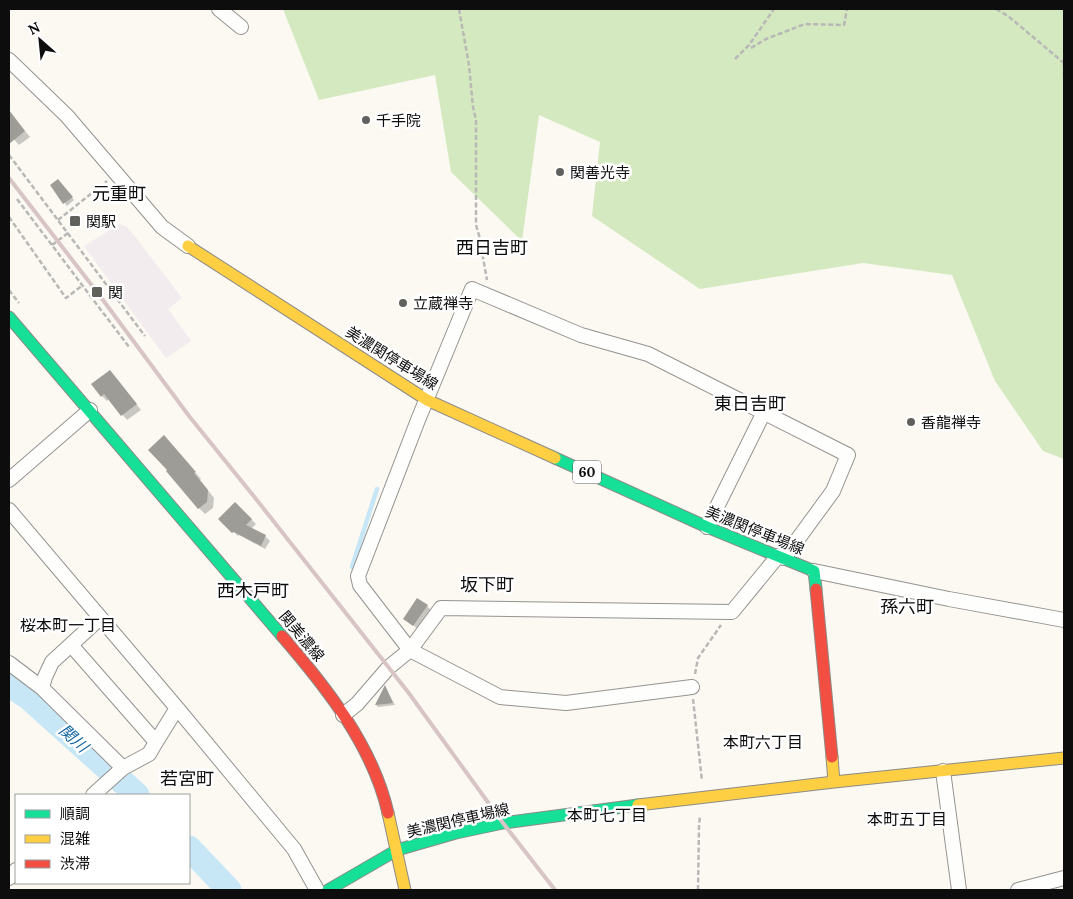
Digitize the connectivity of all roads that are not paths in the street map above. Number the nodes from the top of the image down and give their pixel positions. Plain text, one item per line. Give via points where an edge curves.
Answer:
1 (218, 9) edge
2 (241, 27) dead end
3 (9, 60) edge
4 (188, 246) joint
5 (9, 317) edge
6 (427, 400) junction
7 (90, 410) junction
8 (764, 412) junction
9 (9, 480) edge
10 (9, 510) edge
11 (708, 527) junction
12 (781, 557) junction
13 (814, 571) junction
14 (100, 618) junction
15 (1064, 620) edge
16 (71, 645) junction
17 (410, 650) junction
18 (9, 663) edge
19 (692, 687) road end
20 (42, 688) junction
21 (177, 708) junction
22 (343, 715) junction
23 (156, 742) junction
24 (1064, 758) edge
25 (122, 768) junction
26 (943, 771) junction
27 (834, 782) junction
28 (97, 791) edge
29 (397, 850) junction
30 (1064, 878) edge
31 (318, 890) edge
32 (328, 890) edge
33 (405, 890) edge
34 (959, 890) edge
35 (1018, 890) edge

1 - 2 street
3 - 4 street via 67,116 162,227
4 - 6 main road, 美濃関停車場線 / 60
5 - 7 main road, 関美濃線
6 - 8 street via 472,289 581,335 648,354
6 - 11 main road, 美濃関停車場線 / 60
6 - 17 street via 358,576 360,585
7 - 9 street
7 - 22 main road, 関美濃線 via 308,666
8 - 11 street
8 - 12 street via 848,455 833,491
10 - 14 street
11 - 12 main road, 美濃関停車場線 / 60
12 - 13 main road, 美濃関停車場線 / 60
12 - 17 street via 732,612 441,608
13 - 15 street
13 - 27 main road, 美濃関停車場線
14 - 16 street
14 - 21 street
16 - 20 street via 52,662
16 - 23 street
17 - 19 street via 500,697 566,703
17 - 22 street
18 - 20 street
20 - 25 street
21 - 23 street
21 - 31 street via 294,849
22 - 29 main road, 関美濃線 via 368,758 384,796
23 - 25 street via 149,754
24 - 26 main road
25 - 28 street
26 - 27 main road
26 - 34 street
27 - 29 main road, 美濃関停車場線 via 503,823
29 - 32 main road
29 - 33 main road, 関美濃線
30 - 35 street

